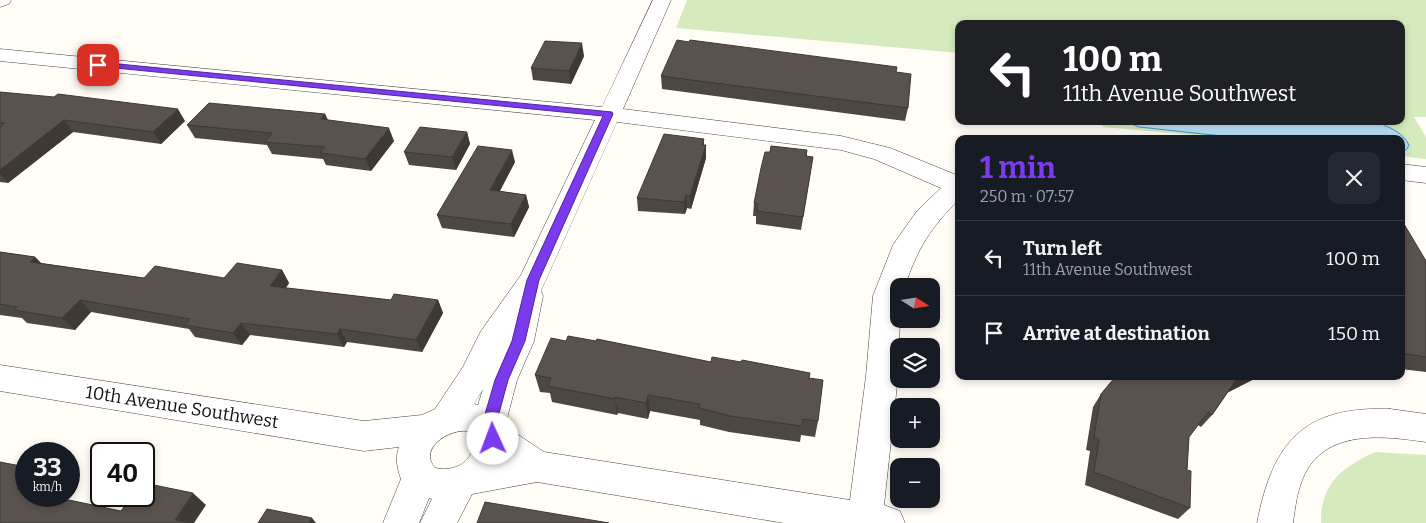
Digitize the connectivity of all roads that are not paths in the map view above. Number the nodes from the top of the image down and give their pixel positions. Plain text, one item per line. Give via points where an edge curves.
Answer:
1 (662, 0) edge
2 (0, 55) edge
3 (608, 114) junction
4 (1405, 172) edge
5 (1426, 175) edge
6 (955, 183) edge
7 (955, 187) edge
8 (533, 280) junction
9 (0, 378) edge
10 (438, 424) junction
11 (1426, 428) edge
12 (490, 431) junction
13 (364, 436) junction
14 (537, 466) junction
15 (417, 473) junction
16 (465, 481) junction
17 (876, 521) edge
18 (401, 523) edge
19 (438, 523) edge
20 (1275, 523) edge

1 - 3 street
2 - 3 street
3 - 6 street via 842,143 882,153
3 - 8 street
4 - 5 street
7 - 17 street via 926,217 903,252 886,296
8 - 10 street via 492,339 474,376
8 - 12 street via 519,341 501,380
9 - 13 street, 10th Avenue Southwest
10 - 12 street via 471,417
10 - 13 street, 10th Avenue Southwest
10 - 15 street via 415,448 413,457
11 - 20 street via 1393,423 1350,423 1320,436 1295,458 1282,488
12 - 14 street
12 - 16 street via 493,447 488,460 479,472
13 - 15 street, 10th Avenue Southwest
14 - 16 street
14 - 17 street
15 - 16 street via 440,486
15 - 18 street
16 - 19 street

